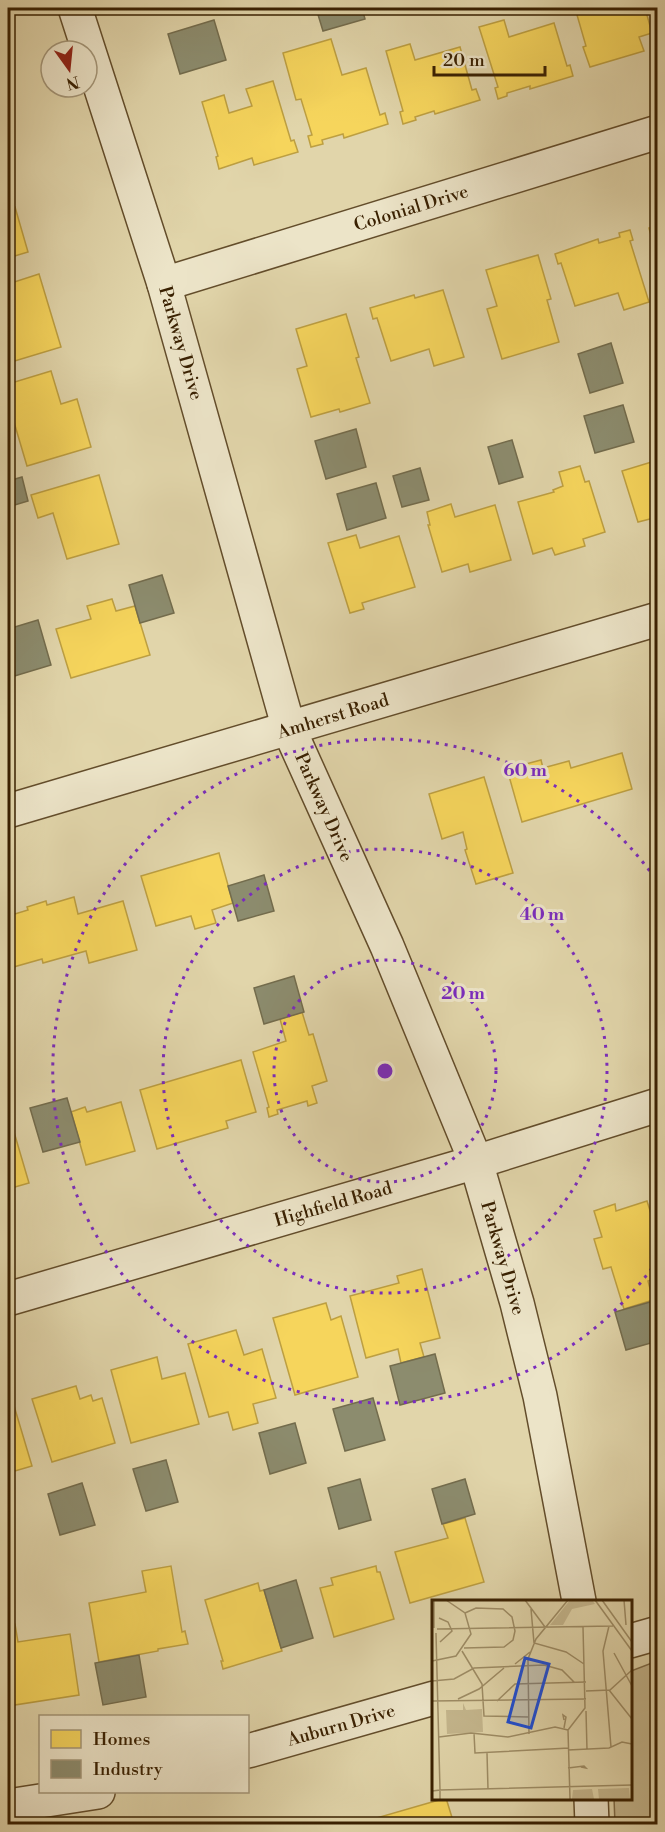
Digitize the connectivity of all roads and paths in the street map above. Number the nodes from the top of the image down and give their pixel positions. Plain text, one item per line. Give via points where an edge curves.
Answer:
1 (75, 8) edge
2 (657, 132) edge
3 (164, 284) junction
4 (657, 619) edge
5 (289, 729) junction
6 (8, 812) edge
7 (657, 1105) edge
8 (476, 1162) junction
9 (8, 1299) edge
10 (579, 1600) edge
11 (657, 1633) edge
12 (632, 1640) edge
13 (432, 1699) edge
14 (249, 1751) edge
15 (86, 1793) edge
16 (591, 1799) edge
17 (8, 1806) edge
18 (592, 1824) edge

1 - 3 street, Parkway Drive
2 - 3 street, Colonial Drive
3 - 5 street, Parkway Drive
4 - 5 street, Amherst Road
5 - 6 street, Amherst Road
5 - 8 street, Parkway Drive via 387,946
7 - 8 street, Highfield Road
8 - 9 street, Highfield Road
8 - 10 street, Parkway Drive via 540,1396
11 - 12 street
13 - 14 street, Auburn Drive
15 - 17 street
16 - 18 street

